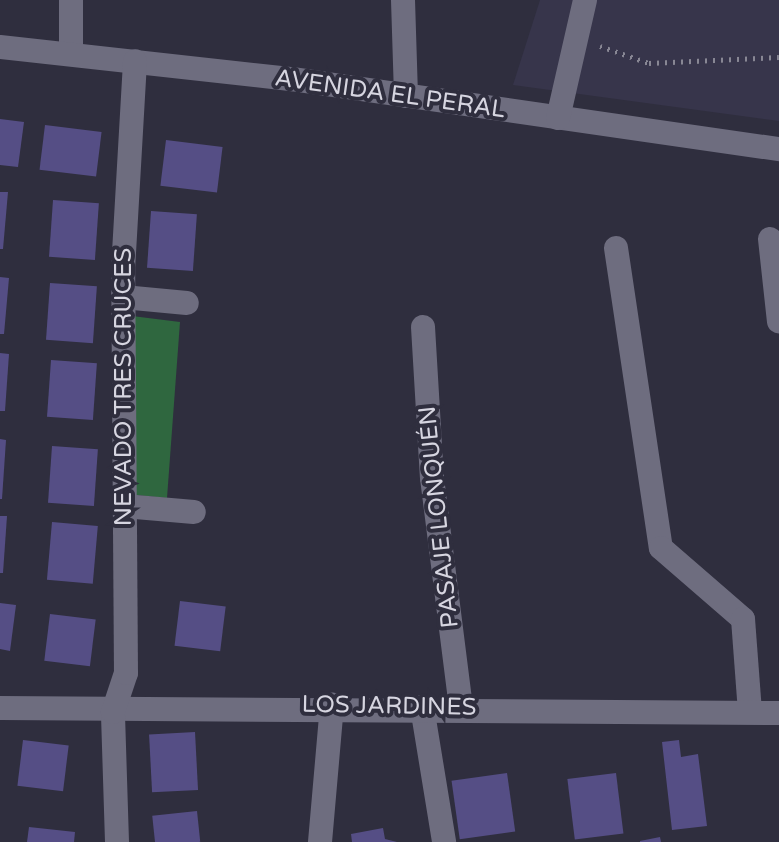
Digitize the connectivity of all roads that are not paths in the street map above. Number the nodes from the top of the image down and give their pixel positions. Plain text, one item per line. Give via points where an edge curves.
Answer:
1 (71, 0) edge
2 (403, 0) edge
3 (585, 0) edge
4 (0, 47) edge
5 (71, 54) junction
6 (135, 61) junction
7 (406, 96) junction
8 (558, 118) junction
9 (779, 149) edge
10 (770, 239) dead end
11 (616, 248) dead end
12 (123, 297) junction
13 (187, 303) dead end
14 (779, 322) edge
15 (423, 327) dead end
16 (124, 506) junction
17 (194, 512) dead end
18 (332, 705) junction
19 (422, 707) junction
20 (461, 707) junction
21 (0, 708) edge
22 (113, 712) junction
23 (750, 712) junction
24 (779, 713) edge
25 (117, 842) edge
26 (320, 842) edge
27 (444, 842) edge

1 - 5 street
2 - 7 street
3 - 8 street via 579,45
4 - 5 street, AVENIDA EL PERAL
5 - 6 street, AVENIDA EL PERAL
6 - 7 street, AVENIDA EL PERAL
6 - 12 street, NEVADO TRES CRUCES
7 - 8 street, AVENIDA EL PERAL
8 - 9 street, AVENIDA EL PERAL
10 - 14 street
11 - 23 street via 661,548 743,619
12 - 13 street
12 - 16 street, NEVADO TRES CRUCES
15 - 20 street, PASAJE LONQUÉN via 432,478
16 - 17 street
16 - 22 street, NEVADO TRES CRUCES via 126,673
18 - 19 street, LOS JARDINES
18 - 22 street, LOS JARDINES
18 - 26 street
19 - 20 street, LOS JARDINES
19 - 27 street
20 - 23 street, LOS JARDINES
21 - 22 street, LOS JARDINES
22 - 25 street
23 - 24 street, LOS JARDINES

